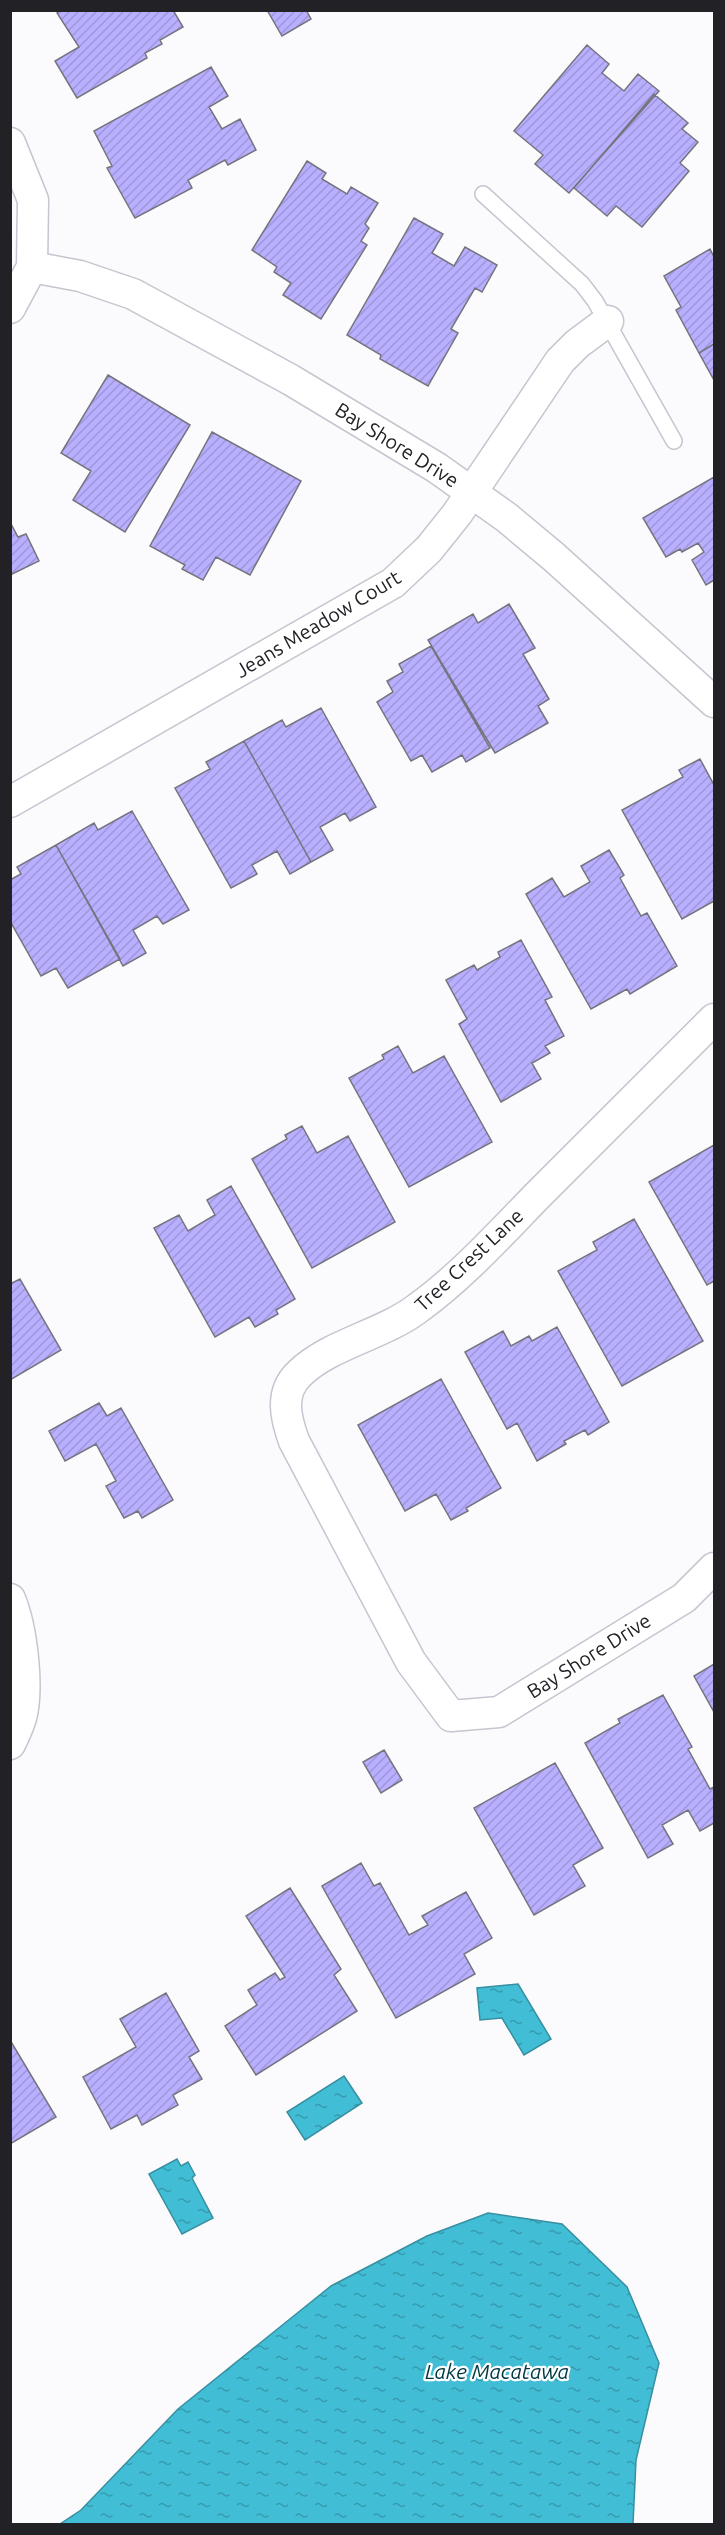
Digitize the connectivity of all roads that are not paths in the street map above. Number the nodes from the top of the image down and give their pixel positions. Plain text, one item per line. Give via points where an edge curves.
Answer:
1 (10, 143) edge
2 (483, 194) dead end
3 (32, 267) junction
4 (10, 308) edge
5 (608, 321) junction
6 (674, 441) dead end
7 (472, 493) junction
8 (714, 702) edge
9 (10, 802) edge
10 (714, 1019) edge
11 (714, 1568) edge
12 (10, 1599) edge
13 (451, 1716) joint
14 (10, 1744) edge

1 - 3 street via 33,200
2 - 5 lane via 582,284
3 - 4 street
3 - 7 street, Bay Shore Drive via 80,276 133,294 291,380
5 - 6 lane
5 - 7 street, Jeans Meadow Court via 560,361
7 - 8 street, Bay Shore Drive via 554,557
7 - 9 street, Jeans Meadow Court via 429,549 393,583
10 - 13 street, Tree Crest Lane via 487,1246 419,1308 317,1360 297,1375 286,1394 286,1418 294,1442 411,1662
11 - 13 street, Bay Shore Drive via 684,1598 499,1712
12 - 14 street via 22,1646 23,1687 21,1717

